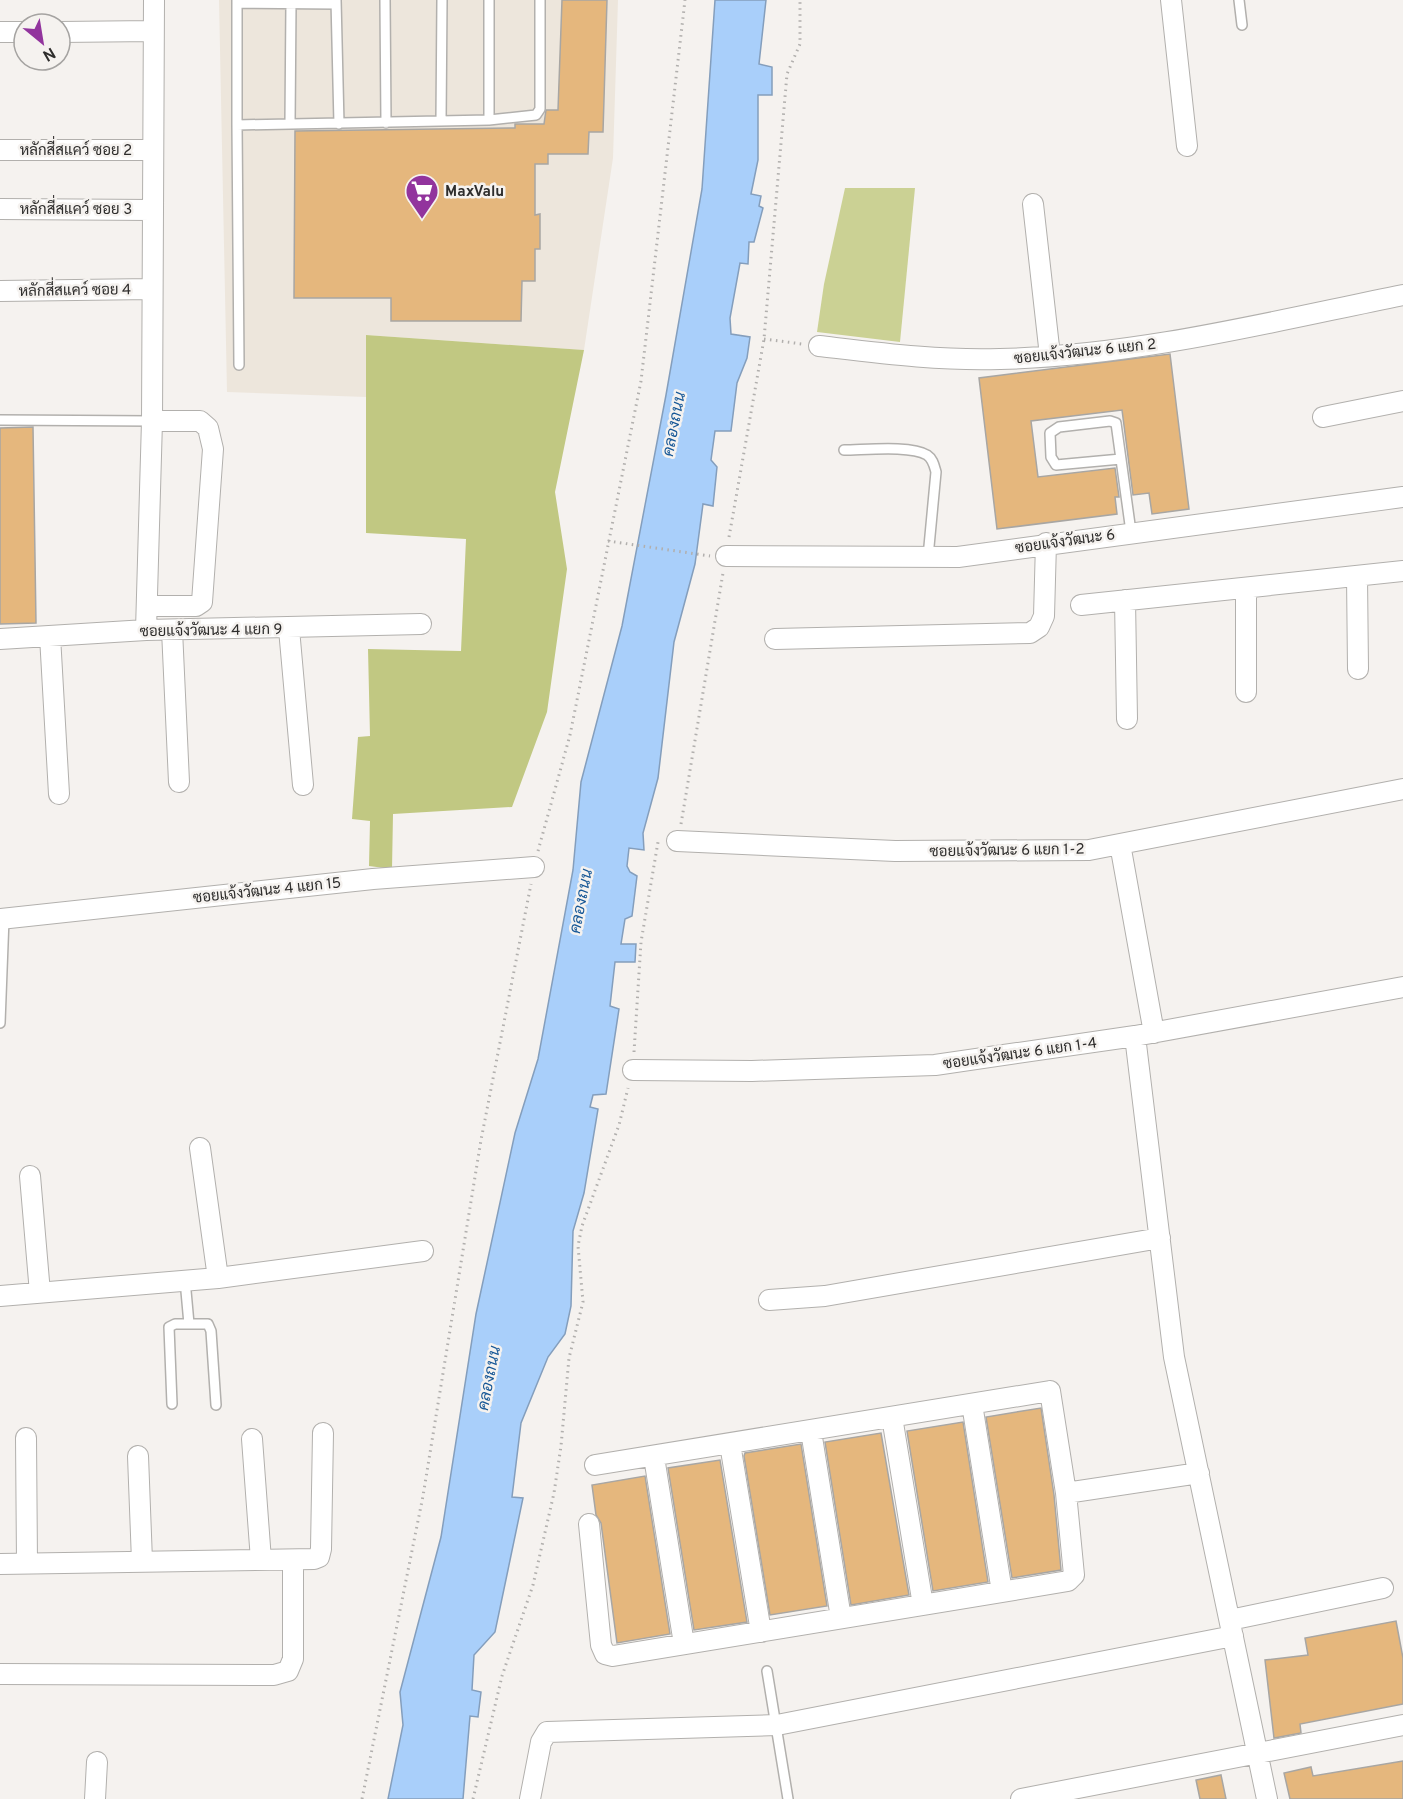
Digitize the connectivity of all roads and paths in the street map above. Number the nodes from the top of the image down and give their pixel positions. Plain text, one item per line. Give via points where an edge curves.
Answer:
1 (154, 0) edge
2 (386, 0) edge
3 (442, 0) edge
4 (489, 0) edge
5 (540, 0) edge
6 (684, 0) edge
7 (800, 0) edge
8 (1171, 0) edge
9 (1239, 0) edge
10 (237, 1) edge
11 (336, 2) edge
12 (291, 3) junction
13 (1242, 25) dead end
14 (72, 32) edge
15 (153, 32) junction
16 (489, 120) junction
17 (441, 121) junction
18 (290, 123) junction
19 (386, 123) junction
20 (339, 124) junction
21 (237, 125) junction
22 (1186, 146) dead end
23 (0, 150) edge
24 (152, 150) junction
25 (1033, 204) dead end
26 (0, 209) edge
27 (152, 210) junction
28 (151, 289) junction
29 (0, 291) edge
30 (1403, 295) edge
31 (764, 339) junction
32 (819, 346) joint
33 (1050, 356) junction
34 (239, 365) dead end
35 (1403, 401) edge
36 (1323, 417) dead end
37 (0, 420) edge
38 (152, 421) junction
39 (844, 450) dead end
40 (1121, 459) junction
41 (1403, 497) edge
42 (1131, 532) junction
43 (608, 541) junction
44 (1046, 543) junction
45 (700, 555) dead end
46 (726, 556) junction
47 (928, 557) junction
48 (1403, 571) edge
49 (1357, 576) junction
50 (1245, 588) junction
51 (1125, 600) junction
52 (1081, 605) dead end
53 (148, 606) junction
54 (421, 624) dead end
55 (289, 628) junction
56 (146, 630) junction
57 (172, 630) junction
58 (50, 636) junction
59 (0, 639) edge
60 (775, 639) dead end
61 (1358, 669) dead end
62 (1246, 692) dead end
63 (1127, 719) dead end
64 (179, 782) dead end
65 (303, 785) dead end
66 (1403, 789) edge
67 (59, 794) dead end
68 (677, 841) junction
69 (1120, 844) junction
70 (534, 867) junction
71 (2, 919) edge
72 (1403, 987) edge
73 (0, 1023) edge
74 (1144, 1034) junction
75 (633, 1070) junction
76 (200, 1148) dead end
77 (30, 1176) dead end
78 (1160, 1238) junction
79 (423, 1251) dead end
80 (218, 1278) junction
81 (185, 1281) junction
82 (40, 1293) junction
83 (0, 1296) edge
84 (769, 1300) dead end
85 (189, 1324) junction
86 (172, 1404) dead end
87 (972, 1404) junction
88 (216, 1405) dead end
89 (892, 1418) junction
90 (811, 1431) junction
91 (323, 1433) dead end
92 (26, 1438) dead end
93 (252, 1439) dead end
94 (730, 1444) junction
95 (138, 1455) dead end
96 (654, 1457) junction
97 (595, 1465) dead end
98 (1199, 1473) junction
99 (1066, 1493) junction
100 (589, 1524) dead end
101 (261, 1560) junction
102 (293, 1560) junction
103 (142, 1561) junction
104 (27, 1563) junction
105 (0, 1564) edge
106 (1383, 1588) dead end
107 (1002, 1592) junction
108 (923, 1605) junction
109 (841, 1618) junction
110 (1232, 1628) junction
111 (761, 1632) junction
112 (684, 1644) junction
113 (767, 1671) dead end
114 (0, 1674) edge
115 (777, 1725) junction
116 (1403, 1725) edge
117 (1257, 1753) junction
118 (97, 1762) dead end
119 (95, 1799) edge
120 (362, 1799) edge
121 (473, 1799) edge
122 (530, 1799) edge
123 (788, 1799) edge
124 (1021, 1799) edge
125 (1267, 1799) edge

1 - 15 street
2 - 19 lane
3 - 17 lane
4 - 16 lane
5 - 16 lane via 540,110 530,117
6 - 43 path via 641,381
7 - 31 path via 800,44 787,74
8 - 22 street
9 - 13 lane
10 - 12 lane
10 - 21 lane
11 - 12 lane
11 - 20 lane
12 - 18 lane
14 - 15 street
15 - 24 street
16 - 17 lane
17 - 19 lane
18 - 20 lane
18 - 21 lane
19 - 20 lane
21 - 34 lane
23 - 24 street, หลักสี่สแคว์ ซอย 2
24 - 27 street
25 - 33 street
26 - 27 street, หลักสี่สแคว์ ซอย 3
27 - 28 street
28 - 29 street, หลักสี่สแคว์ ซอย 4
28 - 38 street
30 - 33 street, ซอยแจ้งวัฒนะ 6 แยก 2 via 1167,342
31 - 32 path
31 - 46 path
32 - 33 street, ซอยแจ้งวัฒนะ 6 แยก 2 via 905,357
35 - 36 street
37 - 38 lane
38 - 53 street
38 - 53 street via 200,421 208,428 213,449 202,602 196,606
39 - 47 lane via 906,451 932,459 936,472
40 - 40 lane via 1116,423 1059,428 1050,433 1051,457 1056,465
40 - 42 lane
41 - 42 street, ซอยแจ้งวัฒนะ 6
42 - 44 street, ซอยแจ้งวัฒนะ 6
43 - 45 path
43 - 70 path via 570,735
44 - 47 street, ซอยแจ้งวัฒนะ 6 via 958,557
44 - 60 street via 1044,616 1039,627 1030,633
46 - 47 street, ซอยแจ้งวัฒนะ 6
46 - 68 path
48 - 49 street
49 - 50 street
49 - 61 street
50 - 51 street
50 - 62 street
51 - 52 street
51 - 63 street
53 - 56 street
54 - 55 street, ซอยแจ้งวัฒนะ 4 แยก 9
55 - 57 street, ซอยแจ้งวัฒนะ 4 แยก 9
55 - 65 street
56 - 57 street, ซอยแจ้งวัฒนะ 4 แยก 9
56 - 58 street, ซอยแจ้งวัฒนะ 4 แยก 9
57 - 64 street
58 - 59 street, ซอยแจ้งวัฒนะ 4 แยก 9
58 - 67 street
66 - 69 street, ซอยแจ้งวัฒนะ 6 แยก 1-2
68 - 69 street, ซอยแจ้งวัฒนะ 6 แยก 1-2 via 971,853 1089,850
68 - 75 path via 657,842 641,942
69 - 74 street
70 - 71 street, ซอยแจ้งวัฒนะ 4 แยก 15 via 373,879
70 - 120 path via 481,1140 420,1507
71 - 73 lane
72 - 74 street, ซอยแจ้งวัฒนะ 6 แยก 1-4
74 - 75 street, ซอยแจ้งวัฒนะ 6 แยก 1-4 via 935,1065
74 - 78 street
75 - 121 path via 619,1125 582,1226 578,1246 583,1302 569,1358 554,1493 536,1574 502,1676
76 - 80 street
77 - 82 street
78 - 84 street via 825,1296
78 - 98 street via 1174,1357
79 - 80 street
80 - 81 street
81 - 82 street
81 - 85 lane
82 - 83 street
85 - 86 lane via 169,1327
85 - 88 lane via 208,1324 211,1331
87 - 89 street
87 - 99 street via 1050,1391
87 - 107 street
89 - 90 street
89 - 108 street
90 - 94 street
90 - 109 street
91 - 102 street via 321,1549 314,1559
92 - 104 street
93 - 101 street
94 - 96 street
94 - 111 street
95 - 103 street
96 - 97 street
96 - 112 street
98 - 99 street
98 - 110 street
99 - 107 street via 1074,1578
100 - 112 street via 605,1654
101 - 102 street
101 - 103 street
102 - 114 street via 293,1659 288,1671 274,1675
103 - 104 street
104 - 105 street
106 - 110 street
107 - 108 street
108 - 109 street
109 - 111 street
110 - 115 street
110 - 117 street
111 - 112 street
113 - 115 lane
115 - 122 street via 547,1732 541,1743
115 - 123 lane
116 - 117 street
117 - 124 street
117 - 125 street
118 - 119 street

